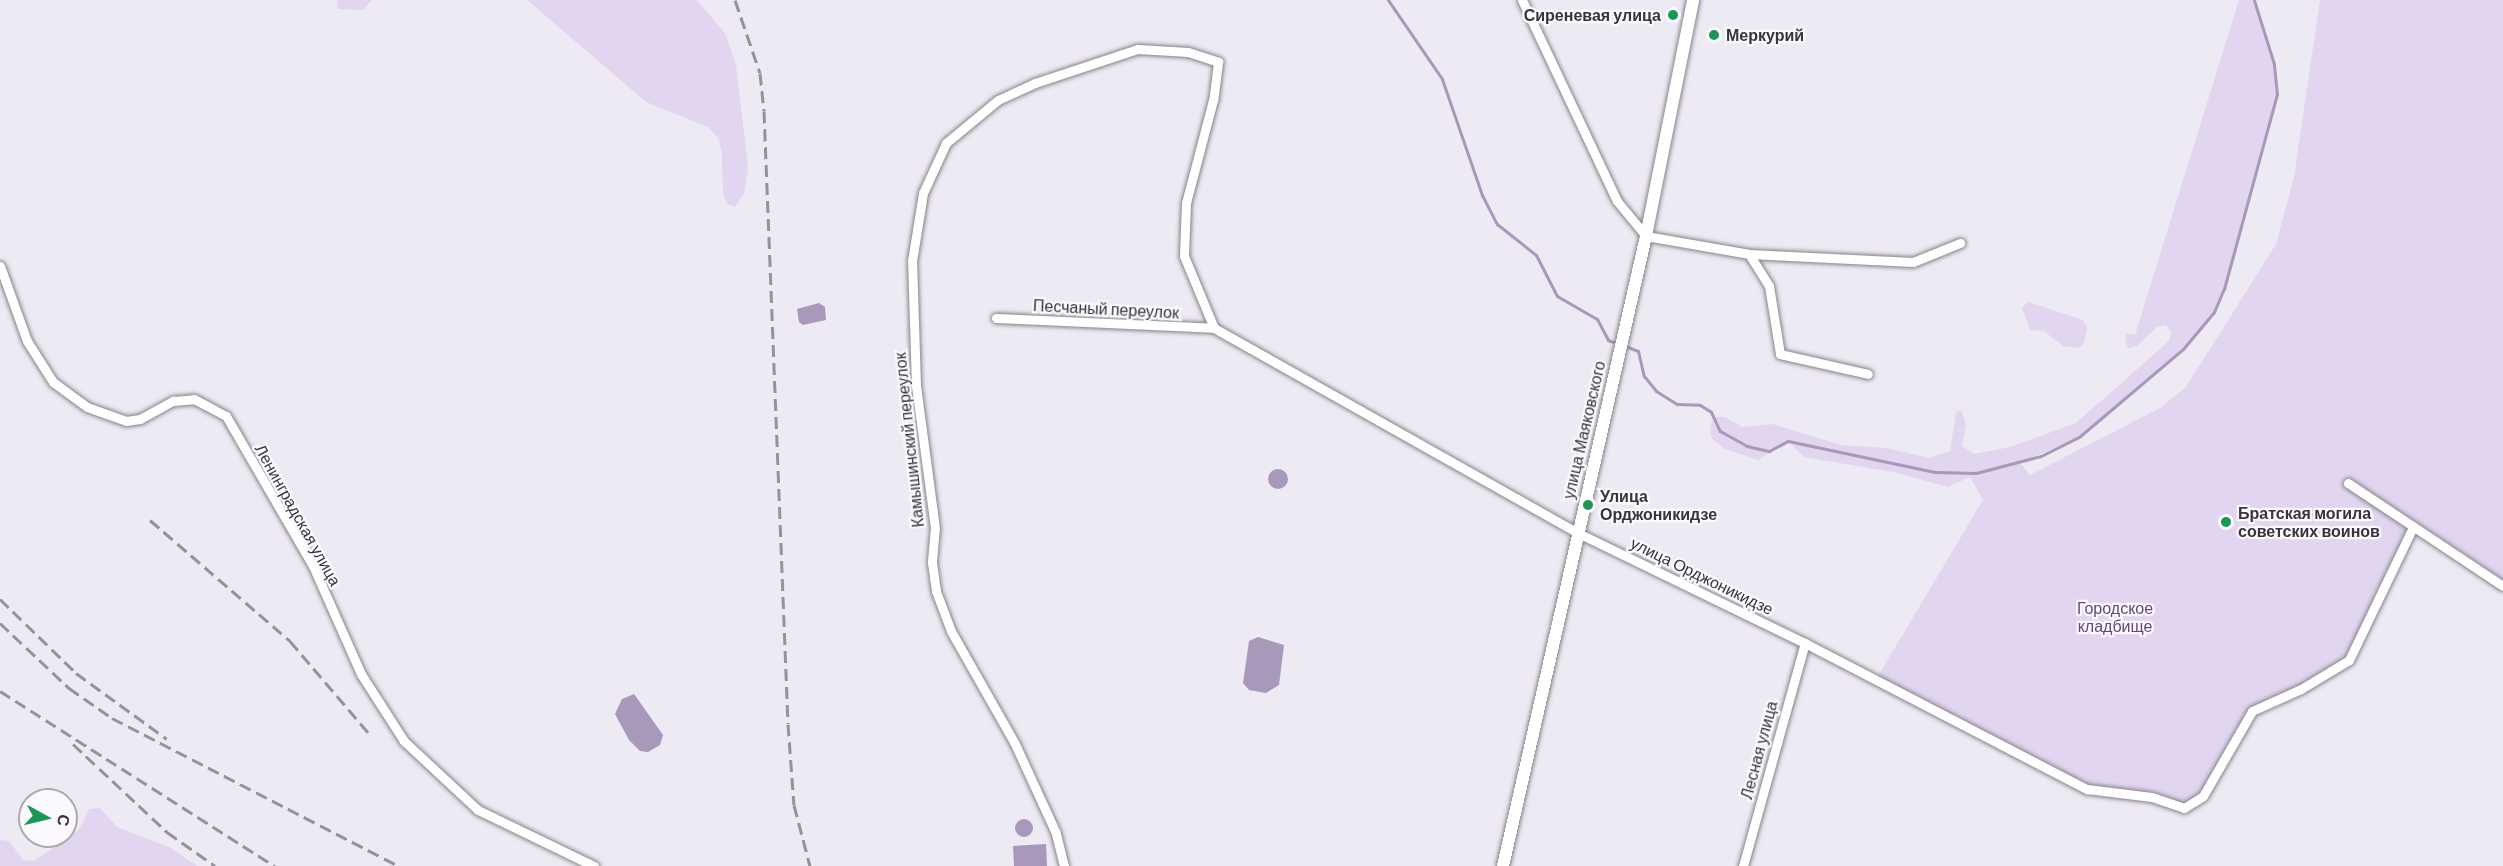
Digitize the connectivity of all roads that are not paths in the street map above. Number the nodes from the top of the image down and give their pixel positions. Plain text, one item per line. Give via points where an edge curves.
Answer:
1 (1522, 0) edge
2 (1693, 0) edge
3 (1646, 236) junction
4 (1960, 243) dead end
5 (1749, 254) junction
6 (0, 266) edge
7 (996, 318) dead end
8 (1214, 328) junction
9 (1868, 374) dead end
10 (2348, 483) dead end
11 (2413, 527) junction
12 (1576, 532) junction
13 (2503, 586) edge
14 (1805, 643) junction
15 (594, 866) edge
16 (1064, 866) edge
17 (1503, 866) edge
18 (1743, 866) edge

1 - 3 street via 1617,201
2 - 3 street, улица Маяковского
3 - 5 street
3 - 12 street, улица Маяковского
4 - 5 street via 1913,262
5 - 9 street via 1769,286 1776,349 1786,358
6 - 15 street, Ленинградская улица via 27,340 52,382 87,407 126,421 173,400 194,399 226,416 313,566 360,674 404,741 478,810
7 - 8 street, Песчаный переулок
8 - 12 street, улица Орджоникидзе
8 - 16 street, Камышинский переулок via 1184,256 1186,203 1213,100 1218,62 1188,52 1150,48 1035,83 998,100 946,143 923,193 912,261 916,386 935,528 932,561 936,591 951,631 1014,742 1055,831
10 - 11 street
11 - 13 street
11 - 14 street, улица Орджоникидзе via 2349,660 2301,689 2252,711 2195,804 2184,808 2152,796 2087,789
12 - 14 street, улица Орджоникидзе
12 - 17 street, улица Маяковского
14 - 18 street, Лесная улица

